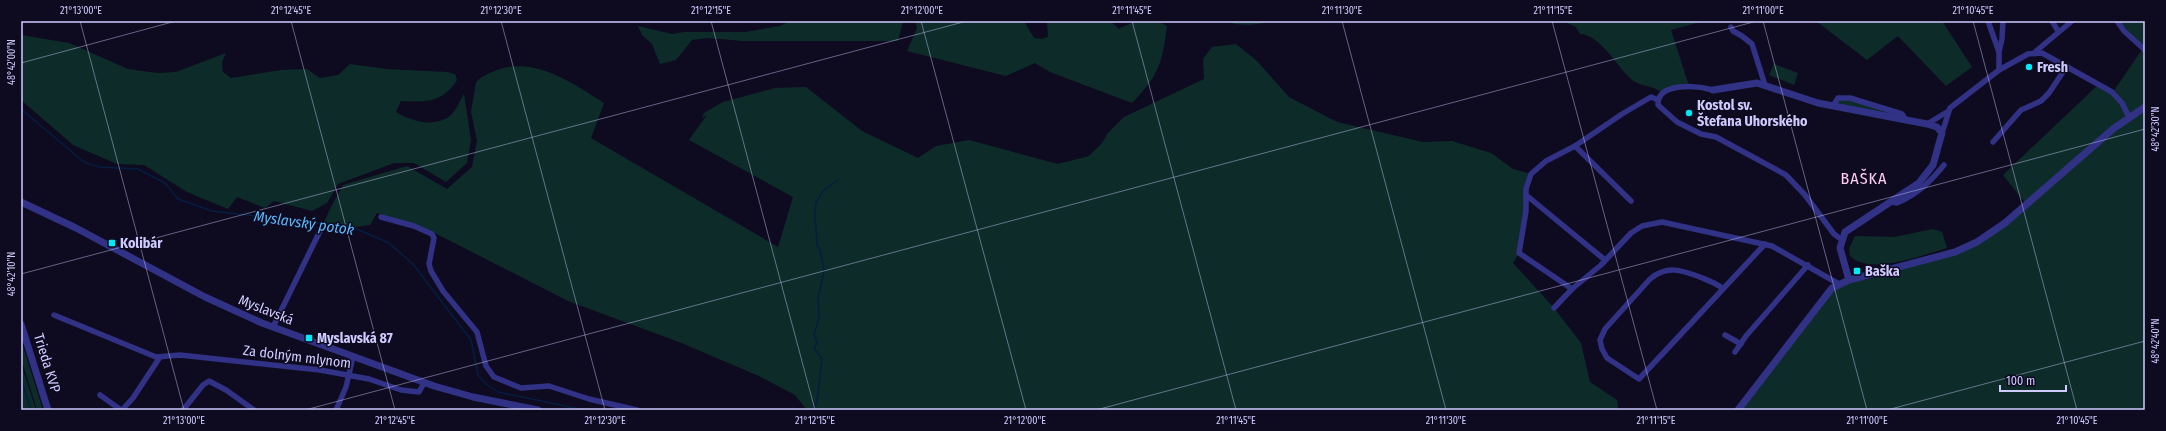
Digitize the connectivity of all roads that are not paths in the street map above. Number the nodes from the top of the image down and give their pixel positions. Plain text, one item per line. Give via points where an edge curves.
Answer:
1 (1988, 21) edge
2 (2003, 21) edge
3 (2052, 21) edge
4 (2072, 21) edge
5 (2117, 21) edge
6 (1731, 27) dead end
7 (2058, 31) junction
8 (2145, 50) edge
9 (1998, 52) junction
10 (2035, 52) junction
11 (2067, 66) junction
12 (1998, 70) junction
13 (1765, 86) junction
14 (1713, 90) joint
15 (1658, 100) junction
16 (1833, 106) junction
17 (2145, 107) edge
18 (1947, 112) junction
19 (2129, 117) junction
20 (1906, 120) junction
21 (1928, 124) junction
22 (1942, 133) junction
23 (1993, 142) dead end
24 (1575, 146) junction
25 (1944, 165) dead end
26 (1526, 195) junction
27 (1631, 201) dead end
28 (21, 202) edge
29 (1892, 202) junction
30 (381, 217) dead end
31 (321, 229) dead end
32 (1842, 239) junction
33 (1765, 244) junction
34 (1605, 260) junction
35 (1808, 265) junction
36 (1849, 280) junction
37 (1839, 284) junction
38 (1722, 288) junction
39 (1572, 289) junction
40 (1554, 308) dead end
41 (54, 315) dead end
42 (21, 324) edge
43 (273, 327) junction
44 (1726, 335) dead end
45 (1741, 344) junction
46 (1735, 352) dead end
47 (352, 357) junction
48 (160, 358) junction
49 (348, 375) junction
50 (424, 383) junction
51 (100, 395) dead end
52 (48, 410) edge
53 (122, 410) edge
54 (183, 410) edge
55 (254, 410) edge
56 (336, 410) edge
57 (538, 410) edge
58 (637, 410) edge
59 (1738, 410) edge

1 - 9 street
2 - 9 street
3 - 7 street
4 - 7 street
5 - 8 street
6 - 13 street via 1752,44
7 - 10 street
9 - 12 street
10 - 11 street
10 - 12 street
11 - 19 street via 2112,92 2122,103
11 - 23 street via 2049,93 2041,101 2021,110
12 - 18 street
13 - 14 street via 1749,83
13 - 16 street
14 - 15 street via 1682,87 1668,91
15 - 24 street via 1651,97
15 - 32 street via 1662,111 1677,122 1700,134 1716,137 1786,175 1805,195 1834,234
16 - 20 street
16 - 20 street via 1838,98 1850,98 1902,114
17 - 19 street
18 - 21 street
18 - 22 street
19 - 36 street via 2005,223 1982,239 1955,252
20 - 21 street
21 - 22 street via 1937,127
22 - 29 street via 1937,155 1928,173
24 - 26 street via 1546,161 1531,174
24 - 27 street
25 - 29 street via 1917,193 1897,203
26 - 34 street
26 - 39 street via 1519,253
28 - 43 street, Myslavská via 220,304
29 - 32 street via 1848,229
30 - 58 street via 432,234 434,238 429,264 431,271 443,291 477,332 486,366 494,377 521,388 549,386 589,399
31 - 43 street
32 - 36 street via 1841,250
33 - 34 street via 1662,222 1636,229
33 - 35 street
33 - 38 street
34 - 39 street
35 - 37 street
35 - 45 street
36 - 37 street
37 - 59 street via 1832,288
38 - 38 street via 1639,379 1609,360 1603,352 1600,340 1605,329 1658,273 1678,270
39 - 40 street
41 - 48 street, Za dolným mlynom
42 - 52 street, Trieda KVP
43 - 47 street, Myslavská
44 - 45 street
45 - 46 street
47 - 49 street
47 - 50 street, Myslavská
48 - 49 street, Za dolným mlynom via 186,356
48 - 53 street
49 - 50 street, Za dolným mlynom via 412,392 419,392
49 - 56 street
50 - 57 street, Myslavská via 473,397
51 - 53 street
54 - 55 street via 208,381

